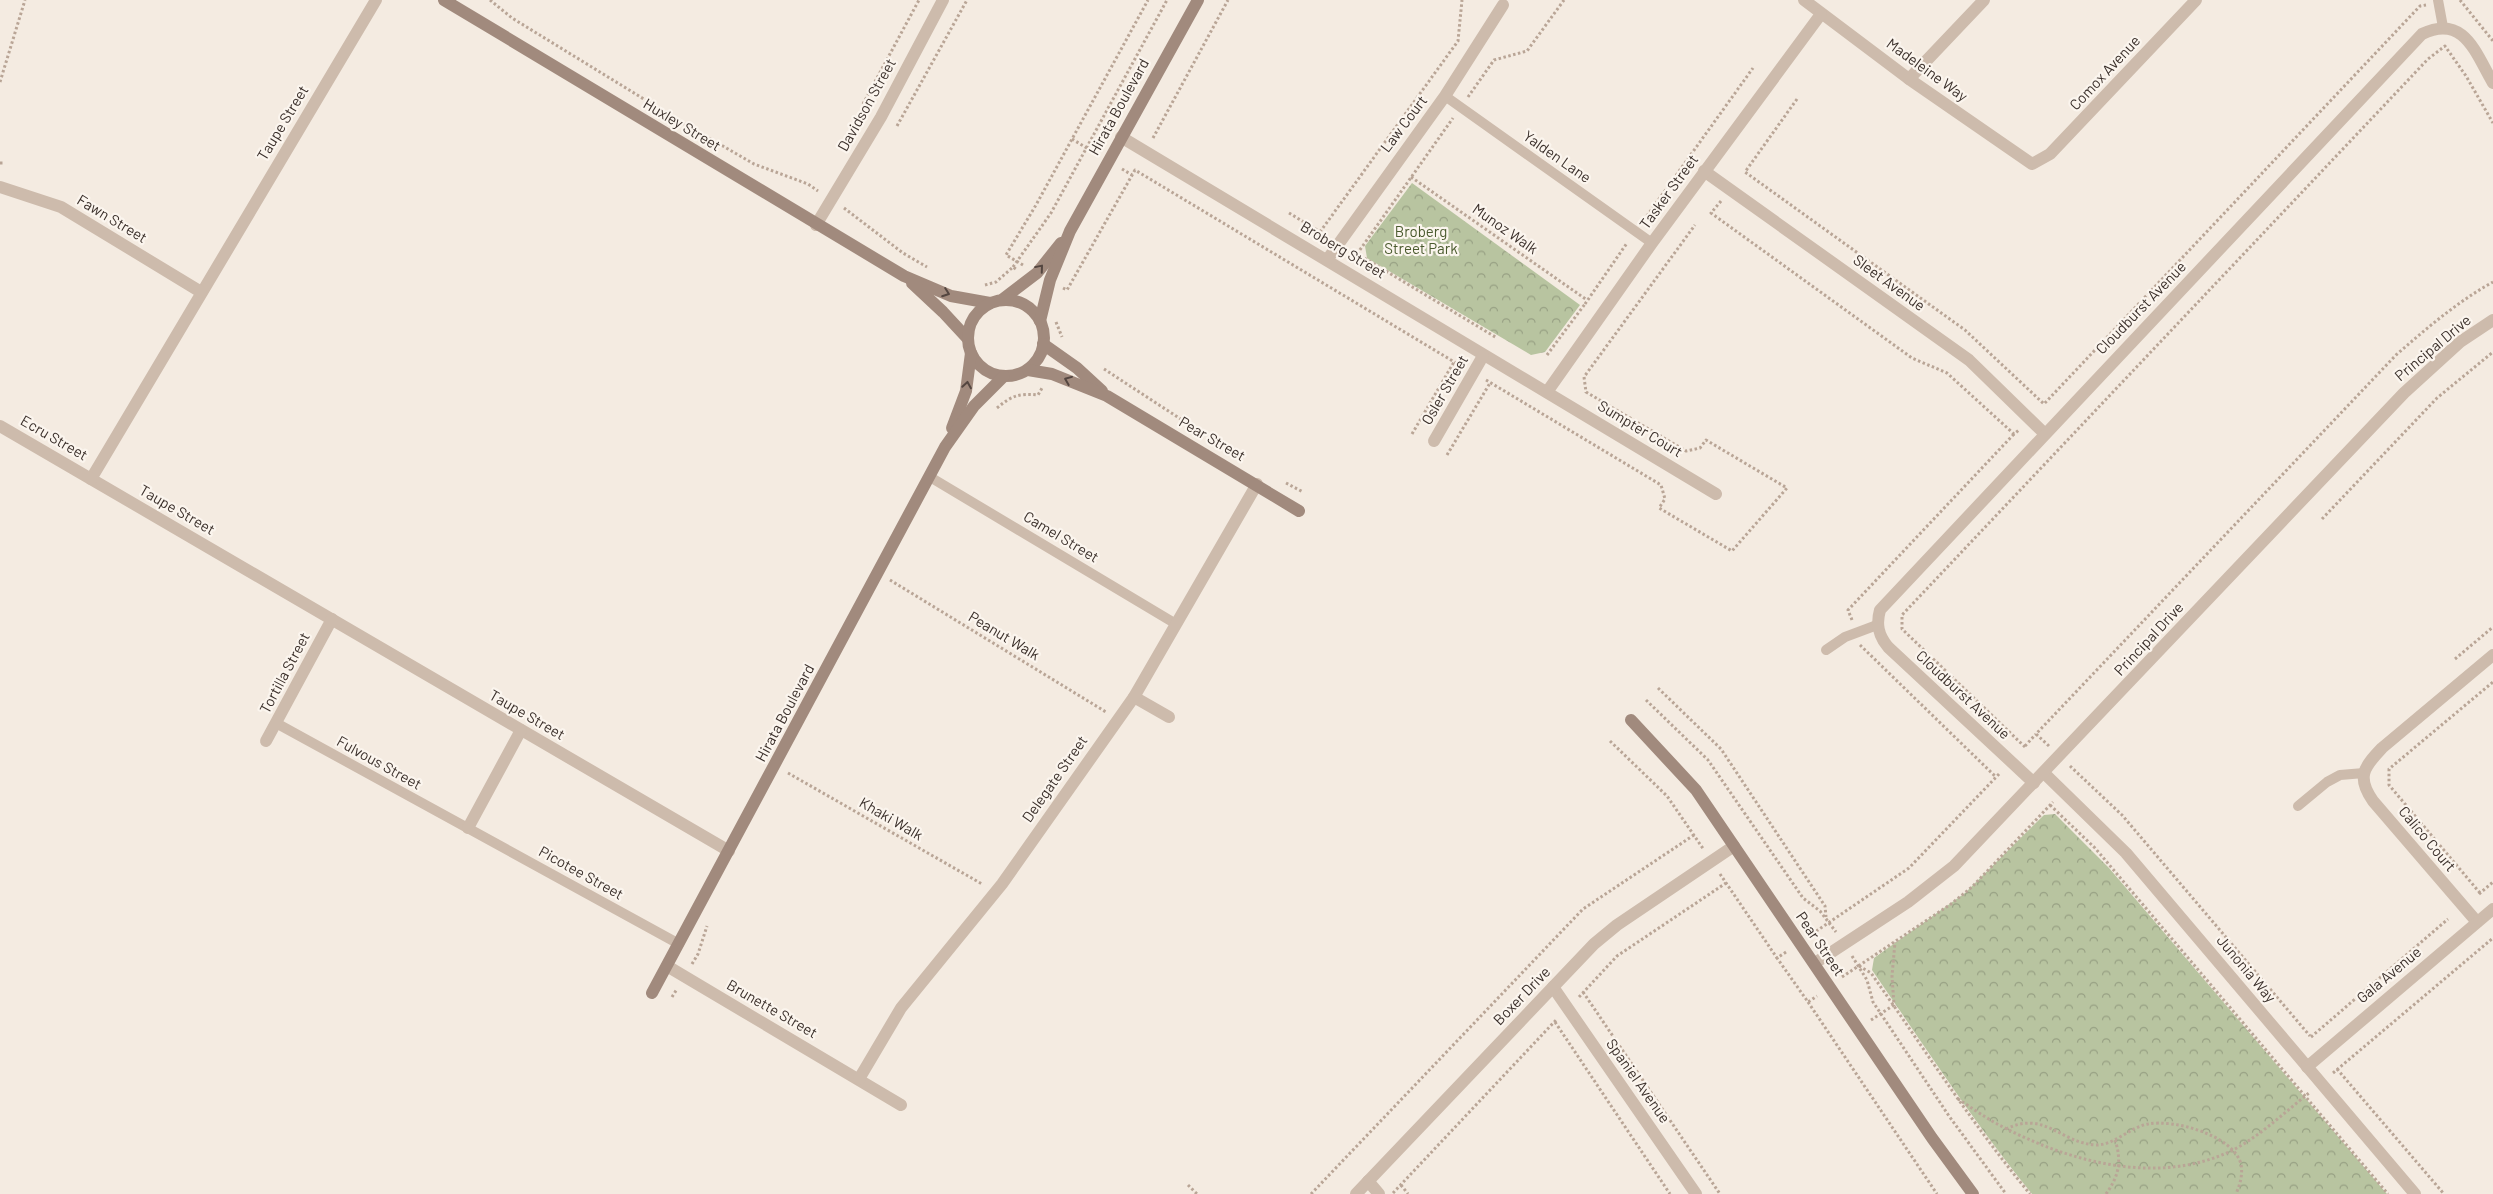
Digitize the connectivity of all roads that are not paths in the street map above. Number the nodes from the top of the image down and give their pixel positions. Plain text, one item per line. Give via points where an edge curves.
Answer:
1 (376, 0) edge
2 (444, 0) edge
3 (943, 0) edge
4 (1198, 0) edge
5 (1804, 0) edge
6 (1984, 0) edge
7 (2196, 0) edge
8 (2439, 1) edge
9 (1504, 5) dead end
10 (1822, 14) junction
11 (2443, 27) junction
12 (1909, 79) junction
13 (2493, 83) edge
14 (1445, 96) junction
15 (1121, 138) junction
16 (2032, 164) joint
17 (1704, 171) junction
18 (0, 187) edge
19 (816, 225) junction
20 (1070, 231) junction
21 (1652, 243) junction
22 (1327, 260) junction
23 (904, 276) junction
24 (201, 292) junction
25 (1003, 299) junction
26 (990, 303) junction
27 (2493, 320) edge
28 (1040, 321) junction
29 (968, 339) junction
30 (1044, 344) junction
31 (971, 353) junction
32 (1483, 356) junction
33 (1028, 370) junction
34 (1004, 376) junction
35 (1547, 392) junction
36 (1107, 396) junction
37 (0, 426) edge
38 (2044, 433) junction
39 (1434, 441) dead end
40 (945, 447) junction
41 (930, 476) junction
42 (91, 479) junction
43 (1257, 484) junction
44 (1716, 494) dead end
45 (1299, 511) dead end
46 (332, 619) junction
47 (1176, 624) junction
48 (1877, 626) junction
49 (1826, 650) dead end
50 (2493, 655) edge
51 (1134, 697) junction
52 (1169, 717) dead end
53 (1630, 720) dead end
54 (276, 723) junction
55 (521, 730) junction
56 (266, 741) dead end
57 (2364, 772) junction
58 (2044, 773) junction
59 (2034, 783) junction
60 (2298, 806) dead end
61 (468, 828) junction
62 (1734, 846) junction
63 (729, 851) junction
64 (2493, 909) edge
65 (2477, 922) junction
66 (679, 944) junction
67 (1814, 963) junction
68 (667, 966) junction
69 (1552, 987) junction
70 (652, 993) dead end
71 (2307, 1067) junction
72 (860, 1079) junction
73 (901, 1106) dead end
74 (1368, 1181) junction
75 (1356, 1194) edge
76 (1379, 1194) edge
77 (1696, 1194) edge
78 (1973, 1194) edge
79 (2415, 1194) edge

1 - 24 street, Taupe Street
2 - 19 street, Huxley Street
3 - 19 street, Davidson Street via 881,117
4 - 15 street, Hirata Boulevard
5 - 10 street, Madeleine Way
6 - 12 street
7 - 16 street, Comox Avenue via 2050,154
8 - 11 lane
9 - 14 street, Law Court
10 - 12 street, Madeleine Way
10 - 17 street, Tasker Street
11 - 13 street via 2454,28 2464,34
11 - 38 street, Cloudburst Avenue via 2422,34
12 - 16 street, Madeleine Way
14 - 21 lane, Yalden Lane
14 - 22 street, Law Court
15 - 20 street, Hirata Boulevard
15 - 22 street, Broberg Street
17 - 21 street, Tasker Street
17 - 38 street, Sleet Avenue via 1969,360
18 - 24 street, Fawn Street via 61,207
19 - 23 street, Huxley Street
25 -> 20 street, Hirata Boulevard via 1034,276
20 - 28 street, Hirata Boulevard via 1050,280
21 - 35 street, Tasker Street
22 - 32 street, Broberg Street
23 -> 26 street, Huxley Street via 951,296
23 - 29 street, Huxley Street
24 - 42 street, Taupe Street
25 - 26 street
25 - 28 street via 1028,306
26 - 29 street via 972,320
27 - 58 street, Principal Drive via 2460,342 2404,393
28 - 30 street
29 - 31 street
30 - 33 street
30 - 36 street, Pear Street
31 - 34 street via 981,367 992,374
40 -> 31 street, Hirata Boulevard via 966,391
32 - 35 street, Broberg Street
32 - 39 street, Osler Street
33 - 34 street
36 -> 33 street, Pear Street via 1050,374
34 - 40 street, Hirata Boulevard via 974,406
35 - 44 street, Sumpter Court
36 - 43 street, Pear Street
37 - 42 street, Ecru Street
38 - 48 street, Cloudburst Avenue via 1886,600
40 - 41 street, Hirata Boulevard
41 - 47 lane, Camel Street
41 - 63 street, Hirata Boulevard
42 - 46 street, Taupe Street
43 - 45 street, Pear Street
43 - 47 street, Delegate Street
46 - 54 street, Tortilla Street
46 - 55 street, Taupe Street
47 - 51 street, Delegate Street
48 - 49 lane via 1856,632
48 - 59 street, Cloudburst Avenue via 1888,646
50 - 57 street via 2382,748
51 - 52 street
51 - 72 street, Delegate Street via 996,892 901,1008
53 - 62 street, Pear Street via 1696,790
54 - 56 street, Tortilla Street
54 - 61 lane, Fulvous Street
55 - 61 street
55 - 63 street, Taupe Street
57 - 60 lane via 2340,775
57 - 65 street, Calico Court via 2364,786 2373,801
58 - 59 street, Principal Drive
58 - 71 street, Junonia Way via 2120,847
59 - 67 street, Principal Drive via 1933,884
61 - 66 lane, Picotee Street
62 - 67 street, Pear Street
62 - 69 street, Boxer Drive via 1617,925
63 - 66 street, Hirata Boulevard
64 - 65 street, Gala Avenue
65 - 71 street, Gala Avenue
66 - 68 street, Hirata Boulevard
67 - 78 street, Pear Street
68 - 70 street, Hirata Boulevard
68 - 72 street, Brunette Street
69 - 74 street, Boxer Drive
69 - 77 street, Spaniel Avenue
71 - 79 street, Junonia Way
72 - 73 street, Brunette Street
74 - 75 street, Boxer Drive
74 - 76 street

